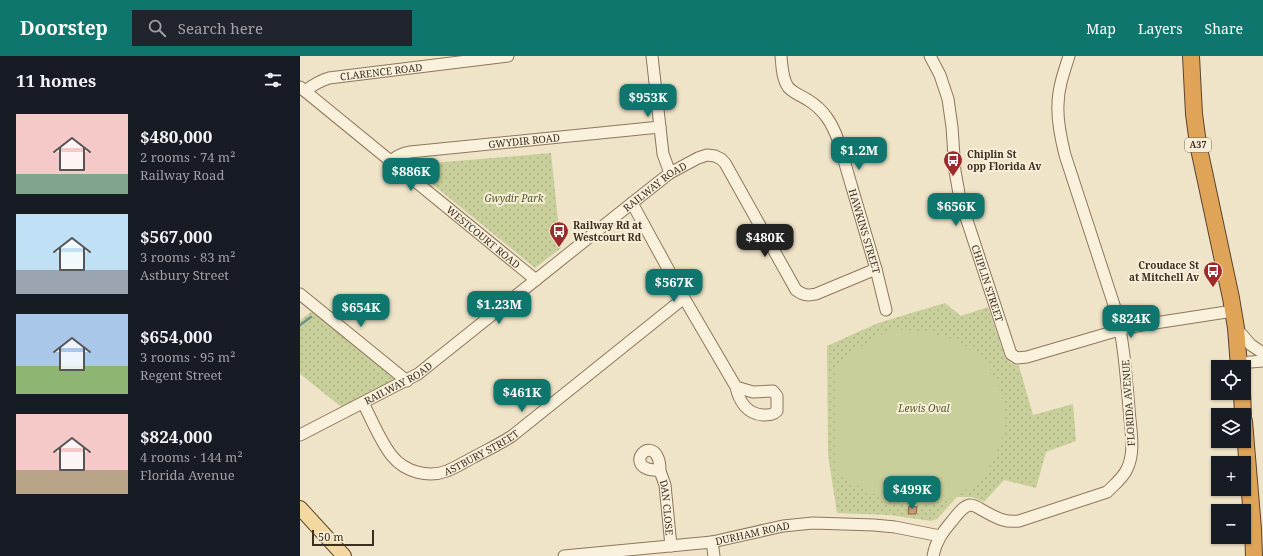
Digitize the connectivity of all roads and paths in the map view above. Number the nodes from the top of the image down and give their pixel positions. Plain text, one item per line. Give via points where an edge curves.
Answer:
1 (508, 56) edge
2 (652, 56) edge
3 (781, 56) edge
4 (930, 56) edge
5 (1069, 56) edge
6 (1191, 56) edge
7 (461, 59) edge
8 (302, 89) edge
9 (660, 127) junction
10 (391, 161) junction
11 (670, 173) junction
12 (632, 202) junction
13 (876, 269) junction
14 (536, 280) junction
15 (300, 294) edge
16 (684, 298) junction
17 (886, 310) dead end
18 (1233, 311) junction
19 (1236, 328) junction
20 (1121, 330) junction
21 (1263, 352) edge
22 (1239, 360) edge
23 (1263, 361) edge
24 (1251, 363) edge
25 (407, 381) junction
26 (736, 388) dead end
27 (363, 403) junction
28 (300, 435) edge
29 (1246, 448) edge
30 (660, 471) dead end
31 (300, 508) edge
32 (940, 536) junction
33 (712, 542) junction
34 (671, 546) junction
35 (344, 556) edge
36 (564, 556) edge
37 (714, 556) edge
38 (932, 556) edge
39 (1254, 556) edge

1 - 7 street, CLARENCE ROAD
2 - 9 street
3 - 13 street, HAWKINS STREET via 787,86 822,111 834,129
4 - 20 street, CHIPLIN STREET via 940,74 948,99 956,185 1011,354 1017,358 1027,357
5 - 20 street, FLORIDA AVENUE via 1058,105 1062,143
6 - 18 highway, A37 via 1198,144
7 - 8 street, CLARENCE ROAD via 329,78
8 - 10 street, WESTCOURT ROAD
9 - 10 street, GWYDIR ROAD via 410,152 403,153
9 - 11 street via 665,160
10 - 14 street, WESTCOURT ROAD
11 - 12 street, RAILWAY ROAD
11 - 13 street, RAILWAY ROAD via 707,155 721,159 796,290 802,294 816,294
12 - 14 street, RAILWAY ROAD
12 - 16 street
13 - 17 street, HAWKINS STREET
14 - 25 street, RAILWAY ROAD
15 - 25 street
16 - 26 street
16 - 27 street, ASTBURY STREET via 512,436 445,471 421,473 398,462 388,450
18 - 19 highway, A37
18 - 20 street
19 - 21 street via 1251,345
19 - 22 highway, A37
20 - 32 street, FLORIDA AVENUE via 1132,442 1127,469 1114,485 1107,492 1013,522 1000,520 970,505 959,513
23 - 24 street
25 - 27 street, RAILWAY ROAD
27 - 28 street, RAILWAY ROAD
29 - 39 highway
30 - 34 street, DAN CLOSE via 666,485
31 - 35 main road
32 - 33 street, DURHAM ROAD via 895,527 813,523 783,526
32 - 38 street
33 - 34 street, DURHAM ROAD
33 - 37 street
34 - 36 street, DURHAM ROAD

